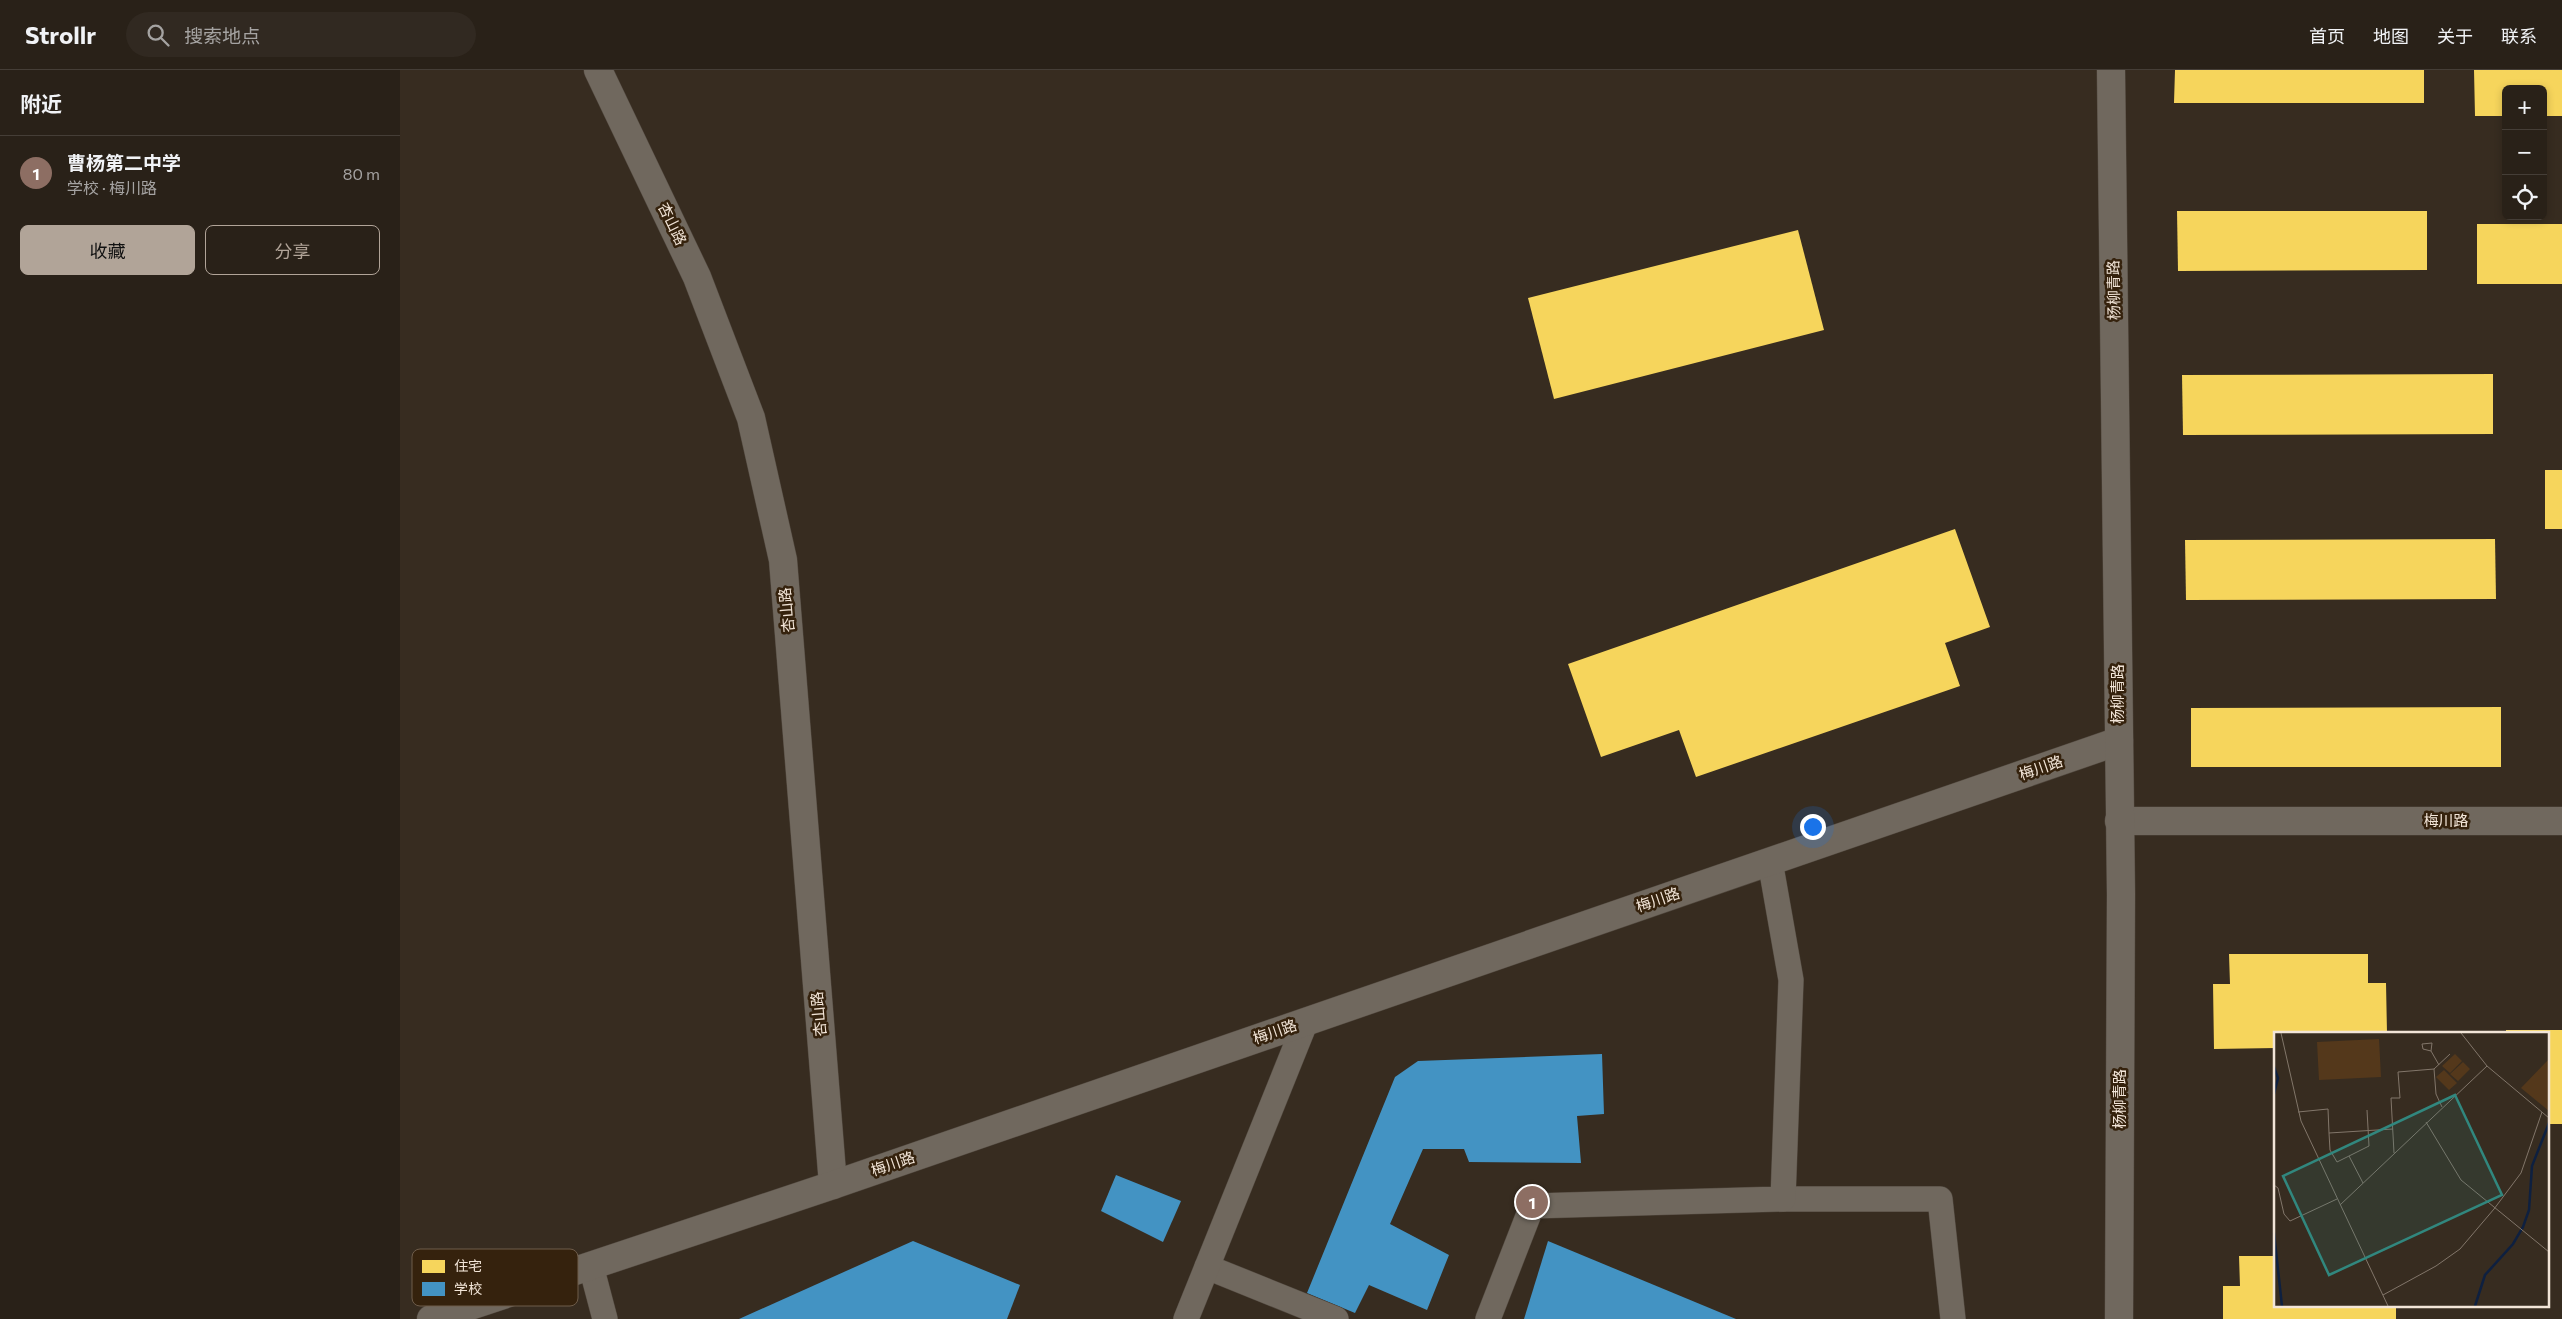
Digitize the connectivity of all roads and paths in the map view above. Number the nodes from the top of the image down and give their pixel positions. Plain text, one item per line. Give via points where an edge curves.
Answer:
1 (598, 70) edge
2 (2111, 70) edge
3 (2118, 741) junction
4 (2119, 821) junction
5 (2562, 821) edge
6 (1770, 861) junction
7 (1306, 1021) junction
8 (833, 1185) junction
9 (1783, 1199) junction
10 (591, 1266) junction
11 (1207, 1267) junction
12 (578, 1270) edge
13 (470, 1306) edge
14 (431, 1319) edge
15 (605, 1319) edge
16 (1186, 1319) edge
17 (1336, 1319) edge
18 (1488, 1319) edge
19 (1954, 1319) edge
20 (2119, 1319) edge

1 - 8 street, 杏山路 via 697,277 751,418 783,560
2 - 3 street, 杨柳青路
3 - 4 street, 杨柳青路
3 - 6 street, 梅川路
4 - 5 street, 梅川路
4 - 20 street, 杨柳青路
6 - 7 street, 梅川路
6 - 9 lane via 1791,980
7 - 8 street, 梅川路
7 - 11 lane
8 - 10 street, 梅川路
9 - 18 lane via 1532,1206
9 - 19 lane via 1940,1199
10 - 12 street, 梅川路
10 - 15 lane
11 - 16 lane
11 - 17 lane
13 - 14 street, 梅川路

